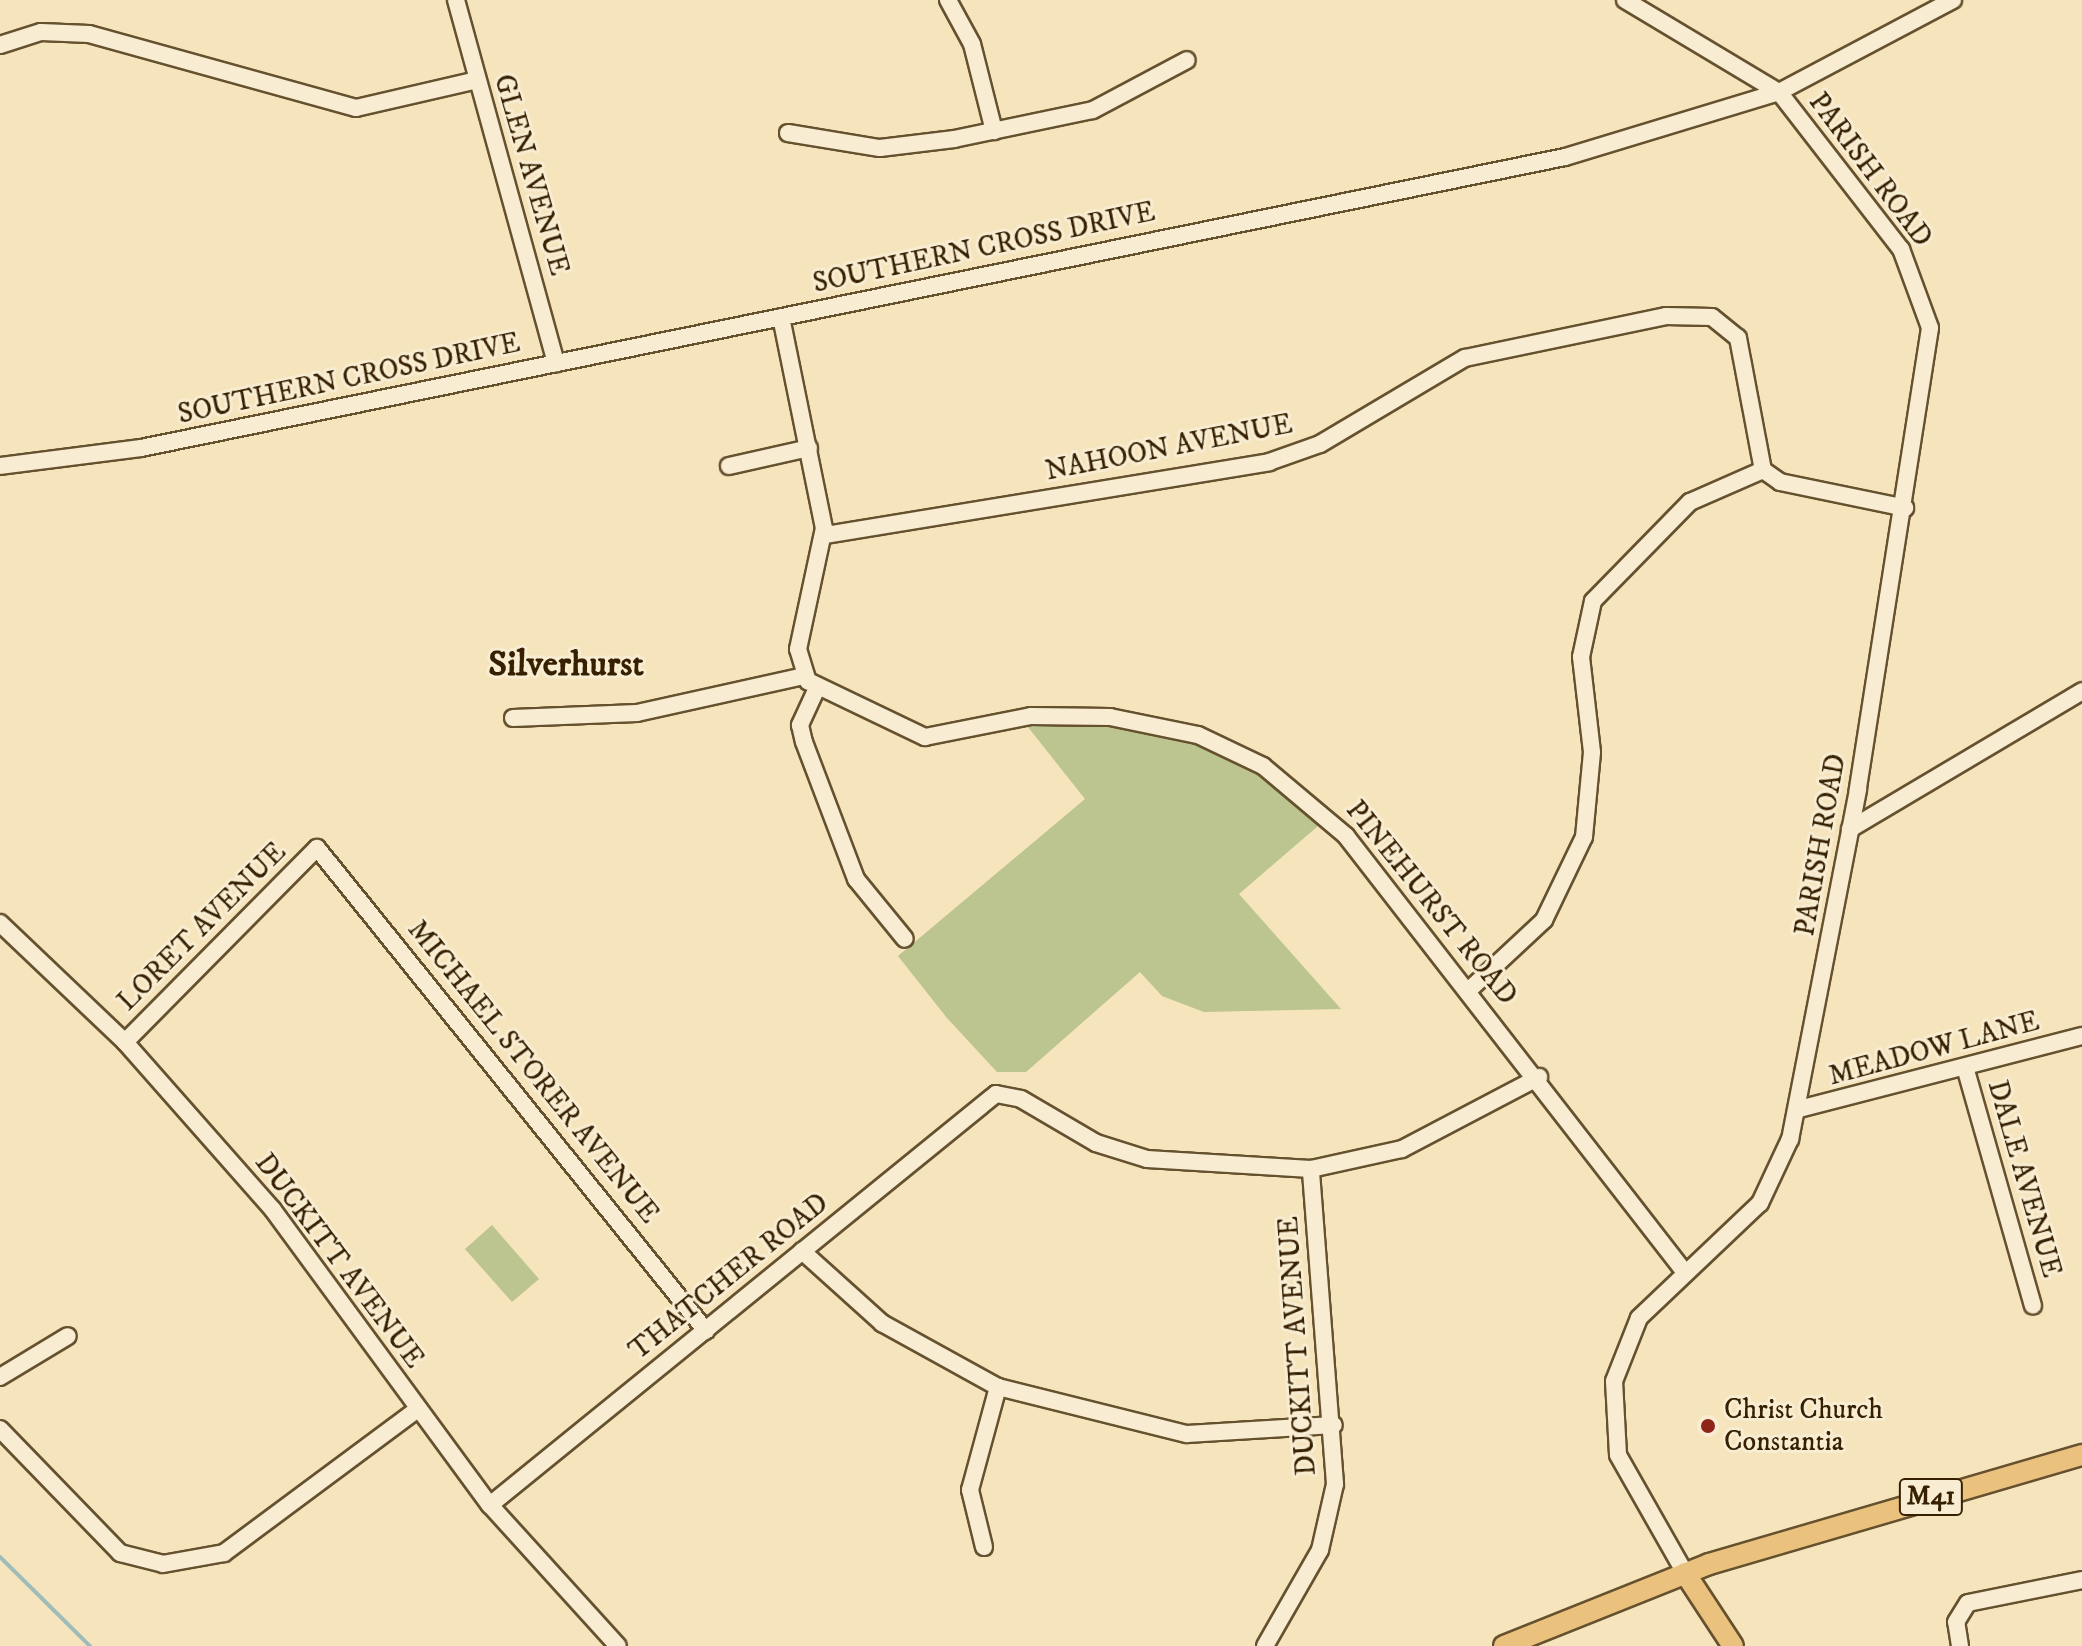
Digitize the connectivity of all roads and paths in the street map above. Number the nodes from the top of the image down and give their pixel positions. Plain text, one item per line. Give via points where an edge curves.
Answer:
1 (456, 0) edge
2 (948, 0) edge
3 (1625, 0) edge
4 (1953, 0) edge
5 (0, 45) edge
6 (1187, 60) dead end
7 (477, 80) junction
8 (1779, 92) junction
9 (994, 131) junction
10 (788, 133) dead end
11 (781, 317) junction
12 (556, 364) junction
13 (809, 448) junction
14 (0, 466) edge
15 (729, 466) dead end
16 (1763, 470) junction
17 (1905, 508) junction
18 (825, 535) junction
19 (804, 676) junction
20 (817, 688) junction
21 (2082, 691) edge
22 (513, 718) dead end
23 (1858, 790) junction
24 (1893, 804) junction
25 (1850, 829) junction
26 (317, 848) joint
27 (0, 923) edge
28 (905, 939) dead end
29 (1469, 990) junction
30 (2082, 1036) edge
31 (125, 1042) junction
32 (1965, 1067) junction
33 (1539, 1077) junction
34 (1799, 1109) junction
35 (1311, 1169) junction
36 (802, 1251) junction
37 (1683, 1270) junction
38 (2033, 1305) dead end
39 (706, 1331) junction
40 (68, 1336) dead end
41 (0, 1377) edge
42 (998, 1387) junction
43 (418, 1409) junction
44 (1334, 1425) junction
45 (0, 1429) edge
46 (2082, 1455) edge
47 (490, 1505) junction
48 (984, 1547) dead end
49 (1685, 1573) junction
50 (2082, 1580) edge
51 (618, 1646) edge
52 (1265, 1646) edge
53 (1504, 1646) edge
54 (1733, 1646) edge
55 (1960, 1646) edge

1 - 7 street, GLEN AVENUE
2 - 9 street via 972,44
3 - 8 street
4 - 8 street, SOUTHERN CROSS DRIVE
5 - 7 street via 41,32 89,34 356,108
6 - 9 street via 1093,110
7 - 12 street, GLEN AVENUE
8 - 11 street, SOUTHERN CROSS DRIVE via 1565,157
8 - 17 street, PARISH ROAD via 1901,249 1929,312 1929,370
9 - 10 street via 880,148
11 - 12 street, SOUTHERN CROSS DRIVE
11 - 13 street
12 - 14 street, SOUTHERN CROSS DRIVE via 141,448
13 - 15 street
13 - 18 street
16 - 17 street via 1780,482
16 - 18 street, NAHOON AVENUE via 1738,338 1712,317 1666,316 1465,358 1320,444 1269,462
16 - 29 street via 1690,502 1593,601 1581,657 1592,752 1584,837 1544,920
17 - 23 street, PARISH ROAD
18 - 19 street via 798,649
19 - 20 street, PINEHURST ROAD
19 - 22 street via 637,713
20 - 28 street via 800,725 804,742 856,879
20 - 29 street, PINEHURST ROAD via 925,737 1075,716 1198,735 1263,766 1325,814
21 - 24 street
23 - 24 street
23 - 25 street, PARISH ROAD
24 - 25 street
25 - 34 street, PARISH ROAD
26 - 31 street, LORET AVENUE
26 - 39 street, MICHAEL STORER AVENUE
27 - 31 street, DUCKITT AVENUE
29 - 33 street, PINEHURST ROAD
30 - 32 street, MEADOW LANE
31 - 43 street, DUCKITT AVENUE via 273,1210
32 - 34 street, MEADOW LANE
32 - 38 street, DALE AVENUE
33 - 35 street via 1402,1149
33 - 37 street, PINEHURST ROAD
34 - 37 street, PARISH ROAD via 1783,1162 1760,1203
35 - 36 street, THATCHER ROAD via 1147,1159 1096,1143 1003,1093
35 - 44 street, DUCKITT AVENUE
36 - 39 street, THATCHER ROAD
36 - 42 street via 856,1305
37 - 49 street, PARISH ROAD via 1629,1334 1612,1408 1628,1479
39 - 47 street, THATCHER ROAD
40 - 41 street
42 - 44 street via 1187,1434
42 - 48 street via 970,1490
43 - 45 street via 224,1553 163,1564 120,1553
43 - 47 street, DUCKITT AVENUE
44 - 52 street, DUCKITT AVENUE via 1335,1484 1320,1550
46 - 49 main road, M41
47 - 51 street, DUCKITT AVENUE
49 - 53 main road, M41
49 - 54 main road
50 - 55 street via 1968,1603 1956,1622

